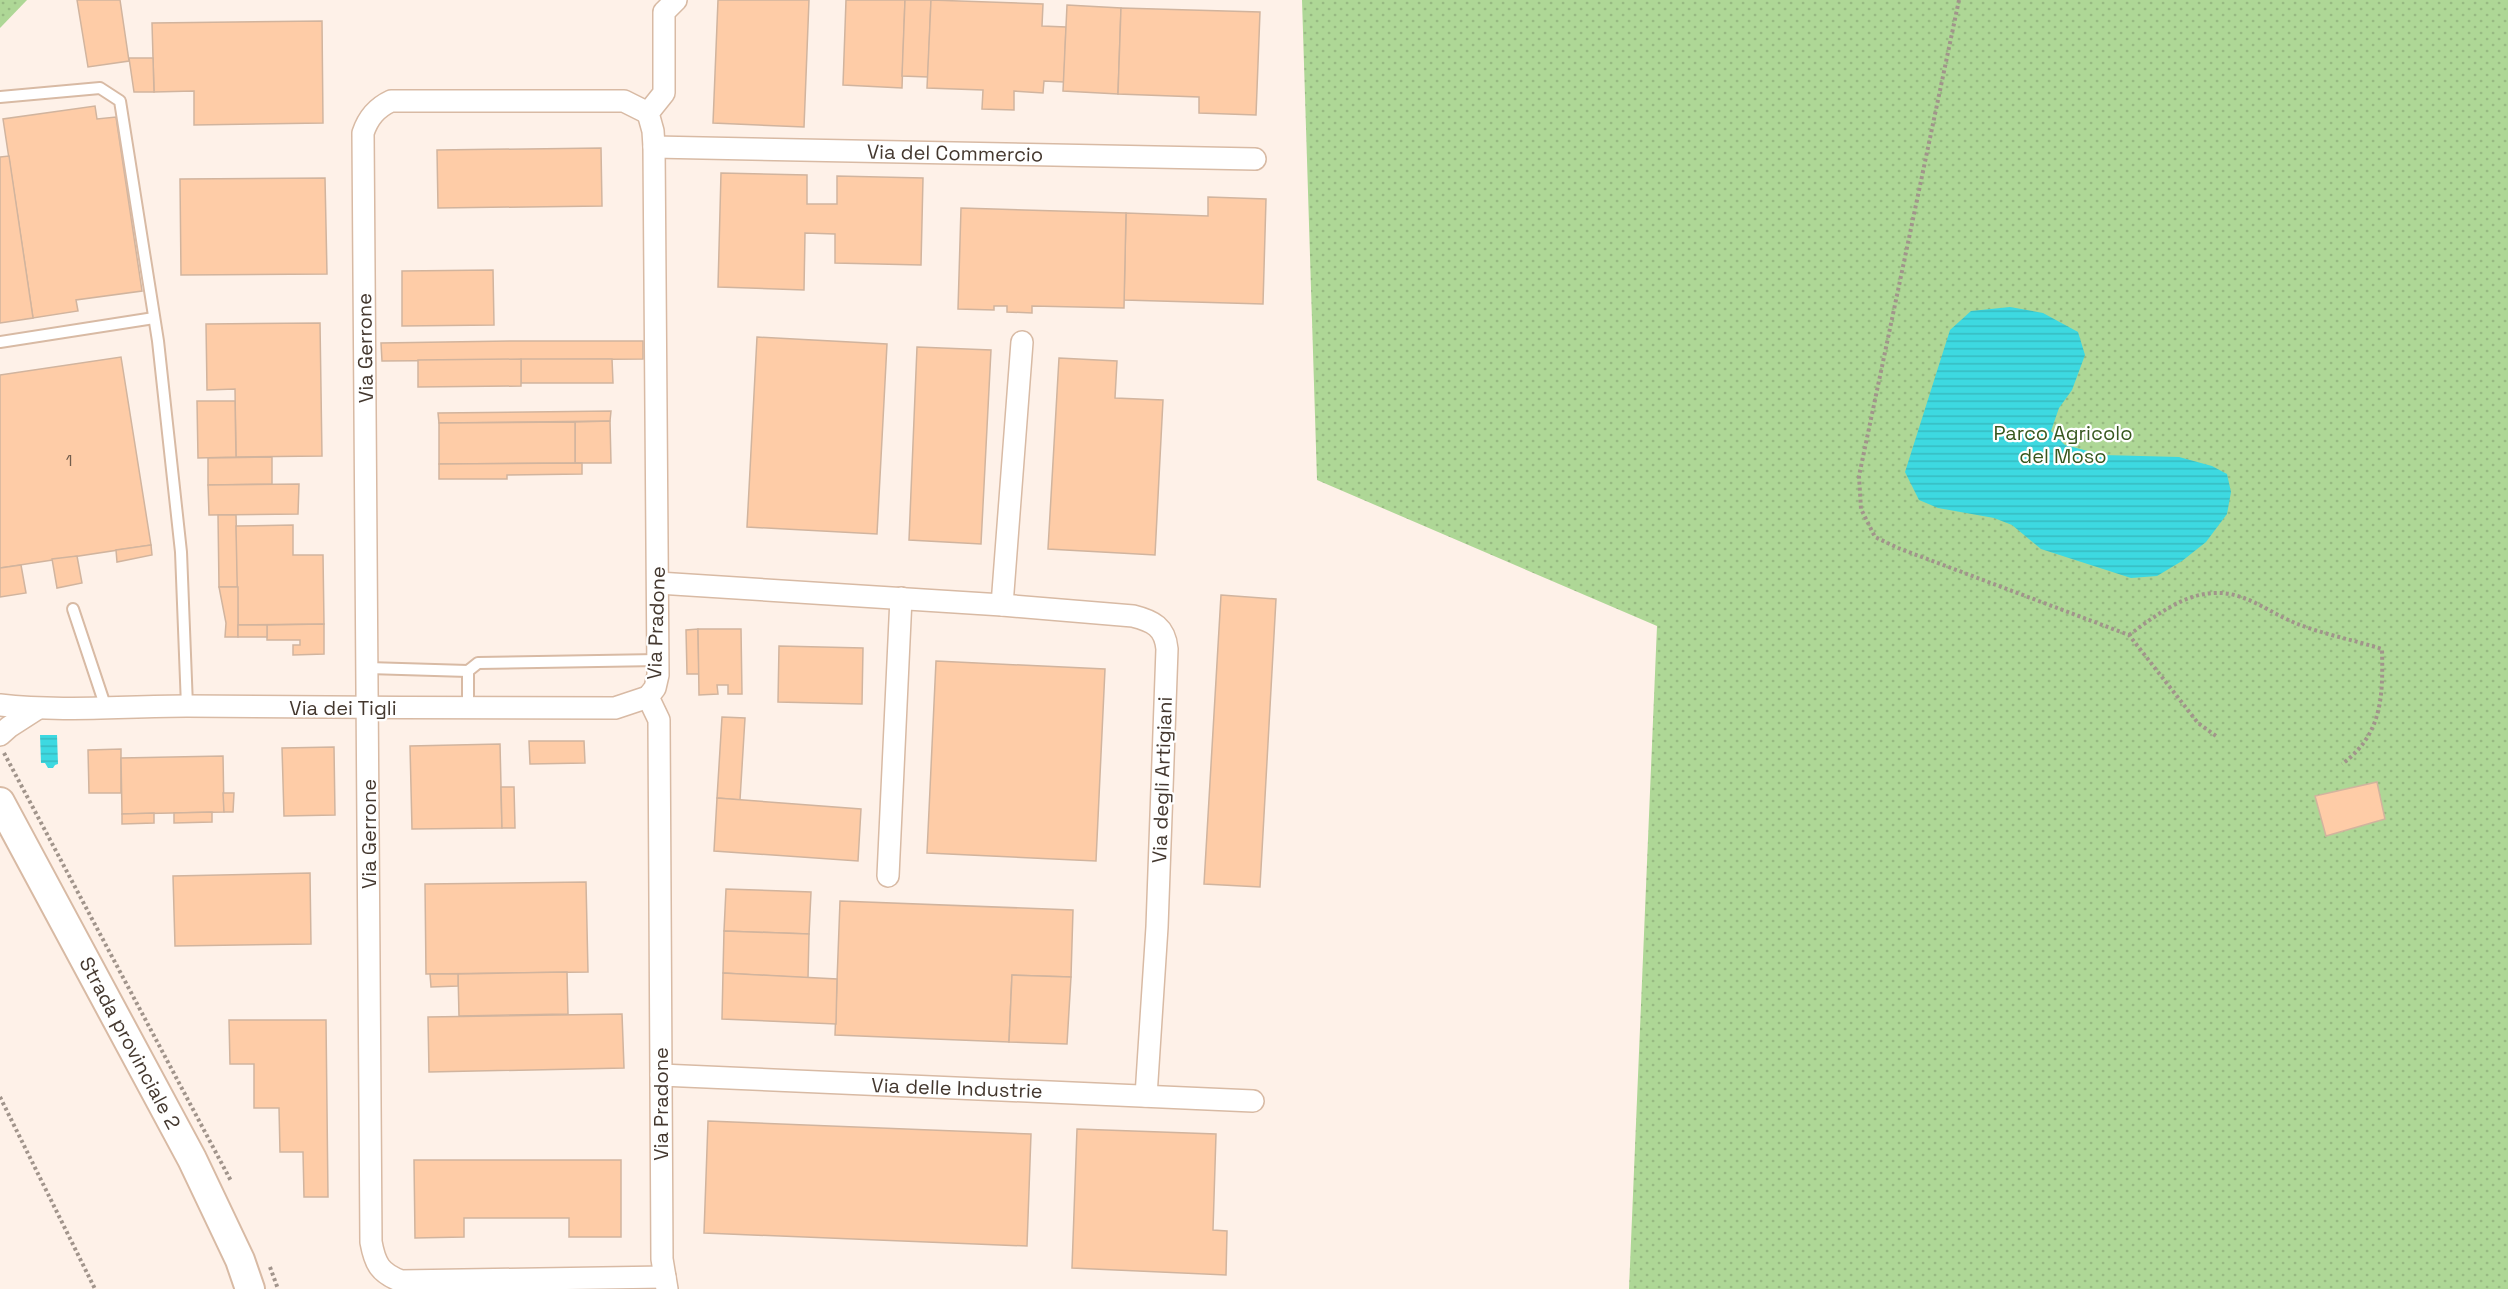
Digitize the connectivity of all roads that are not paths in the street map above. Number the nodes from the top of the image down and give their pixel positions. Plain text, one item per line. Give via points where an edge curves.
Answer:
1 (676, 0) edge
2 (0, 98) edge
3 (648, 113) junction
4 (654, 147) junction
5 (1255, 159) dead end
6 (154, 318) junction
7 (0, 342) edge
8 (1022, 342) dead end
9 (658, 583) junction
10 (901, 598) junction
11 (1002, 605) junction
12 (73, 609) dead end
13 (658, 660) junction
14 (368, 668) junction
15 (468, 671) junction
16 (648, 698) junction
17 (0, 705) edge
18 (187, 706) junction
19 (106, 708) junction
20 (468, 708) junction
21 (37, 709) junction
22 (369, 709) junction
23 (0, 735) edge
24 (0, 802) edge
25 (888, 876) dead end
26 (661, 1075) junction
27 (1146, 1096) junction
28 (1253, 1101) dead end
29 (666, 1283) edge
30 (250, 1289) edge

1 - 3 street via 664,12 664,93
2 - 6 lane via 100,88 120,101
3 - 4 street, Via Pradone
3 - 14 street, Via Gerrone via 624,101 391,101 367,121 363,133
4 - 5 street, Via del Commercio
4 - 9 street, Via Pradone
6 - 7 lane
6 - 18 lane via 181,552
8 - 11 street
9 - 10 street, Via degli Artigiani
9 - 13 street, Via Pradone
10 - 11 street, Via degli Artigiani
10 - 25 street
11 - 27 street, Via degli Artigiani via 1133,616 1160,627 1166,639 1157,927
12 - 19 lane
13 - 15 lane via 478,663
13 - 16 street, Via Pradone via 655,688
14 - 15 lane
14 - 22 street, Via Gerrone
15 - 20 lane
16 - 20 street, Via dei Tigli via 615,708
16 - 26 street, Via Pradone via 659,720
17 - 21 street, Via dei Tigli
18 - 19 street, Via dei Tigli
18 - 22 street, Via dei Tigli
19 - 21 street, Via dei Tigli
20 - 22 street, Via dei Tigli
21 - 23 street
22 - 29 street, Via Gerrone via 371,1242 378,1266 386,1276 401,1281
24 - 30 main road, Strada provinciale 2 via 192,1159
26 - 27 street, Via delle Industrie
26 - 29 street, Via Pradone via 662,1259
27 - 28 street, Via delle Industrie

